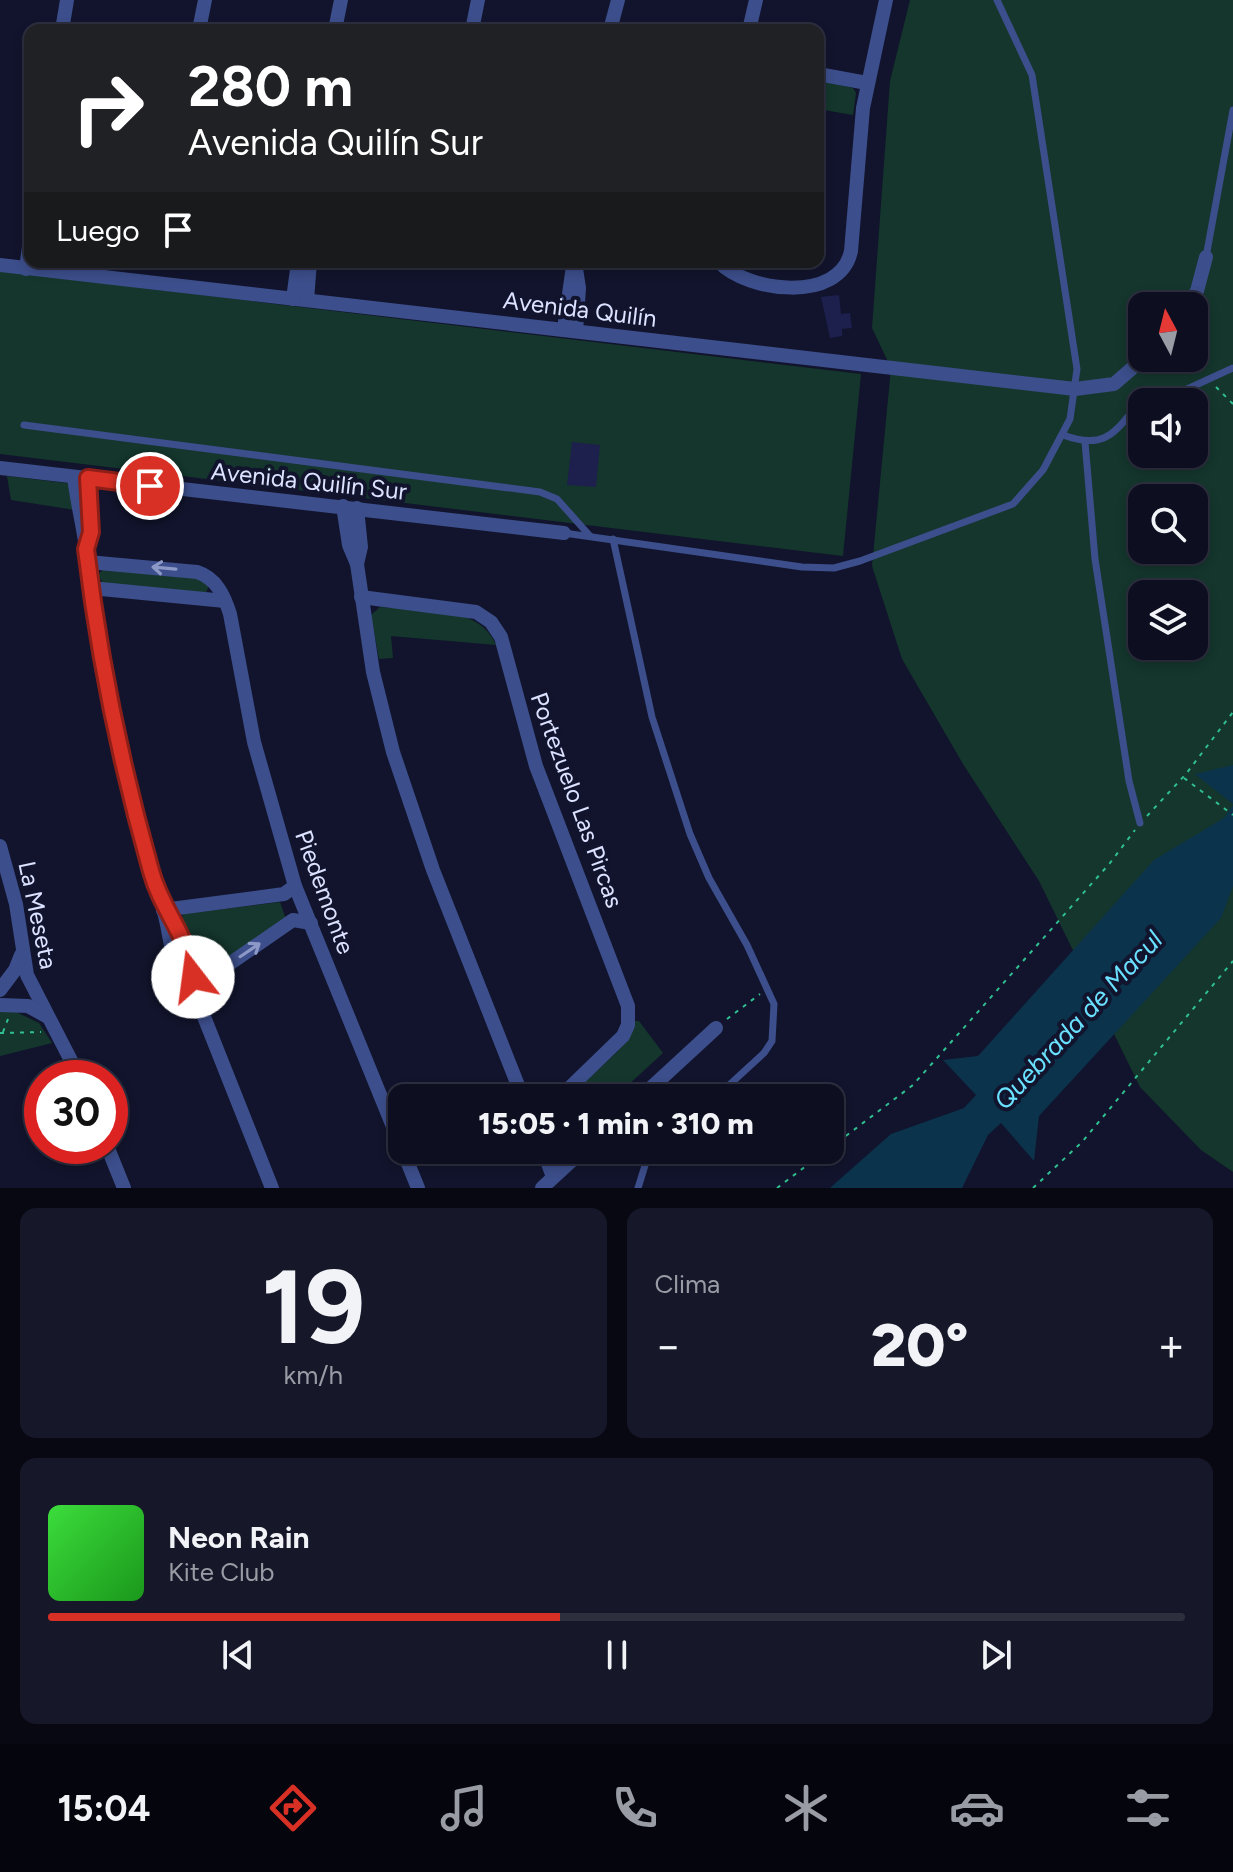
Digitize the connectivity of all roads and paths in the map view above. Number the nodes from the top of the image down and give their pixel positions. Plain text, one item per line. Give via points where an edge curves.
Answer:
1 (67, 0) edge
2 (205, 0) edge
3 (341, 0) edge
4 (478, 0) edge
5 (618, 0) edge
6 (756, 0) edge
7 (886, 0) edge
8 (997, 0) edge
9 (63, 24) edge
10 (200, 24) edge
11 (336, 24) edge
12 (473, 24) edge
13 (612, 24) edge
14 (750, 24) edge
15 (824, 75) edge
16 (867, 83) junction
17 (1233, 110) edge
18 (1206, 257) joint
19 (0, 265) edge
20 (24, 266) edge
21 (43, 268) edge
22 (298, 268) edge
23 (308, 268) edge
24 (574, 268) edge
25 (726, 268) edge
26 (1196, 292) edge
27 (300, 299) junction
28 (570, 330) junction
29 (1233, 368) edge
30 (1128, 372) edge
31 (1209, 381) junction
32 (1075, 389) junction
33 (1233, 404) edge
34 (24, 425) dead end
35 (1063, 435) junction
36 (1085, 442) junction
37 (0, 468) edge
38 (81, 478) junction
39 (350, 507) junction
40 (564, 533) joint
41 (590, 536) junction
42 (613, 539) junction
43 (87, 556) junction
44 (91, 588) junction
45 (361, 597) junction
46 (225, 601) junction
47 (1233, 712) edge
48 (1183, 778) junction
49 (1233, 815) edge
50 (1140, 823) junction
51 (0, 846) edge
52 (290, 890) junction
53 (163, 910) junction
54 (293, 920) junction
55 (311, 923) junction
56 (22, 950) junction
57 (1233, 961) edge
58 (193, 989) junction
59 (768, 989) junction
60 (0, 990) edge
61 (0, 1005) edge
62 (54, 1025) junction
63 (716, 1028) joint
64 (0, 1033) edge
65 (71, 1060) edge
66 (518, 1084) edge
67 (573, 1084) edge
68 (655, 1084) edge
69 (730, 1084) edge
70 (844, 1138) edge
71 (114, 1164) edge
72 (548, 1164) edge
73 (567, 1164) edge
74 (645, 1164) edge
75 (809, 1164) edge
76 (553, 1177) junction
77 (124, 1188) edge
78 (272, 1188) edge
79 (418, 1188) edge
80 (542, 1188) edge
81 (638, 1188) edge
82 (777, 1188) edge
83 (1033, 1188) edge

1 - 9 street
2 - 10 street
3 - 11 street
4 - 12 street
5 - 13 street
6 - 14 street
7 - 16 street
8 - 32 lane via 1032,75 1077,369
15 - 16 street
16 - 25 street via 851,251 844,271 824,283 789,286 749,279
17 - 18 lane
18 - 26 street
19 - 20 street, Avenida Quilín
21 - 27 street, Avenida Quilín
22 - 27 street
23 - 27 street
24 - 28 street
27 - 28 street, Avenida Quilín
28 - 32 street, Avenida Quilín
29 - 31 lane
30 - 32 street, Avenida Quilín via 1114,384
31 - 33 path
31 - 36 lane via 1147,395 1117,431
32 - 35 lane
34 - 41 lane via 540,492 557,499
35 - 36 lane
35 - 42 lane via 1032,486 1013,504 848,565 802,567
36 - 50 lane via 1095,559
37 - 38 street, Avenida Quilín Sur
38 - 39 street, Avenida Quilín Sur
38 - 43 street via 80,530
39 - 40 street, Avenida Quilín Sur
39 - 45 street via 361,547
40 - 41 lane
41 - 42 lane
42 - 59 lane via 652,717 690,834
43 - 44 street
46 -> 43 street via 215,582 197,572
44 - 46 street
44 - 53 street via 119,750
45 - 66 street via 377,691 407,797
45 - 67 street, Portezuelo Las Pircas via 476,612 501,637 542,784 628,1006 623,1036
46 - 52 street, Piedemonte
47 - 48 path
48 - 49 path
48 - 50 path
50 - 70 path via 913,1085
51 - 56 street, La Meseta
52 - 53 street
52 - 54 street
52 - 55 street, Piedemonte
53 - 58 street via 185,942
54 - 55 street
58 -> 54 street
55 - 79 street, Piedemonte
56 - 60 street
56 - 62 street, La Meseta via 31,986
57 - 83 path via 1082,1142
58 - 78 street
59 - 63 path
59 - 69 lane via 776,1018 772,1041
61 - 62 street via 28,1006
62 - 64 path
62 - 65 street, La Meseta
63 - 68 street
71 - 77 street
72 - 76 street
73 - 76 street
74 - 81 lane
75 - 82 path
76 - 80 street

